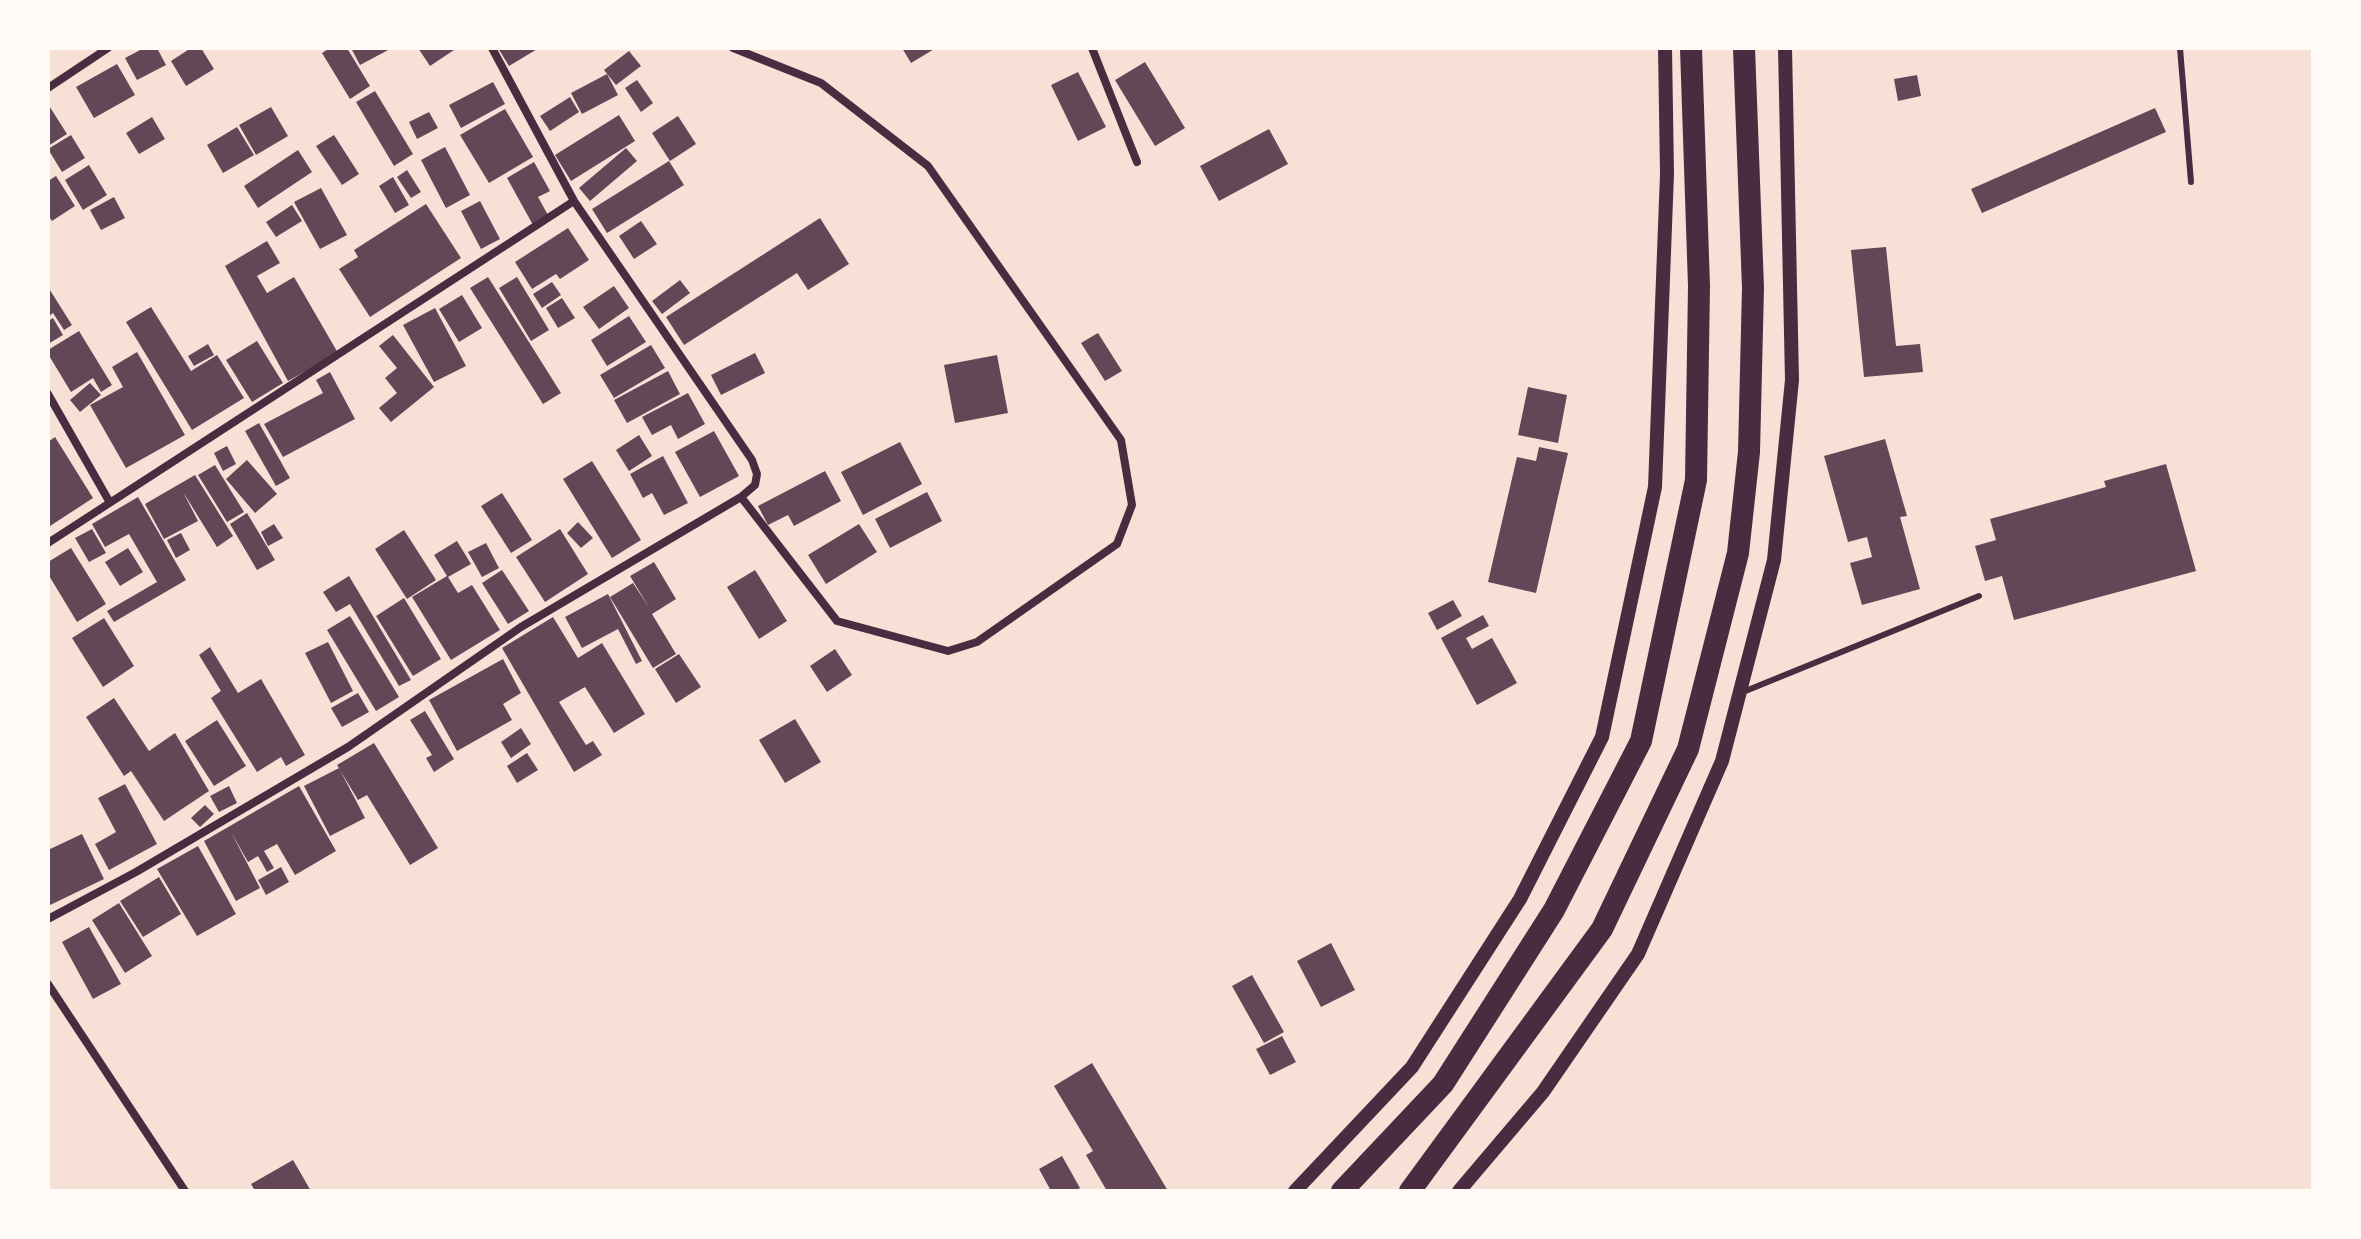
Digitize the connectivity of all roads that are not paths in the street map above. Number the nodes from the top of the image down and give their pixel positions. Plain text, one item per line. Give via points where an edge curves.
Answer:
1 (108, 48) edge
2 (492, 48) edge
3 (733, 48) edge
4 (1092, 48) edge
5 (1665, 48) edge
6 (1691, 48) edge
7 (1744, 48) edge
8 (1785, 48) edge
9 (2180, 48) edge
10 (48, 88) edge
11 (1137, 162) dead end
12 (2191, 182) dead end
13 (574, 201) junction
14 (48, 394) edge
15 (741, 497) junction
16 (109, 501) junction
17 (48, 543) edge
18 (1979, 596) dead end
19 (1740, 693) junction
20 (48, 919) edge
21 (48, 984) edge
22 (185, 1191) edge
23 (1295, 1191) edge
24 (1342, 1191) edge
25 (1410, 1191) edge
26 (1459, 1191) edge

1 - 10 street
2 - 13 street
3 - 15 street via 821,83 928,166 1121,440 1132,505 1117,544 977,642 948,651 837,621
4 - 11 street
5 - 23 street via 1667,174 1655,487 1602,737 1520,899 1412,1067
6 - 24 highway via 1699,286 1696,480 1641,741 1554,910 1443,1084
7 - 25 highway via 1753,288 1749,452 1738,553 1688,749 1602,929
8 - 19 street via 1792,380 1774,560
9 - 12 lane
13 - 15 street via 752,460 755,485
13 - 16 street
14 - 16 street
15 - 20 street via 521,627 348,747
16 - 17 street
18 - 19 lane
19 - 26 street via 1722,761 1638,954 1543,1092
21 - 22 street

